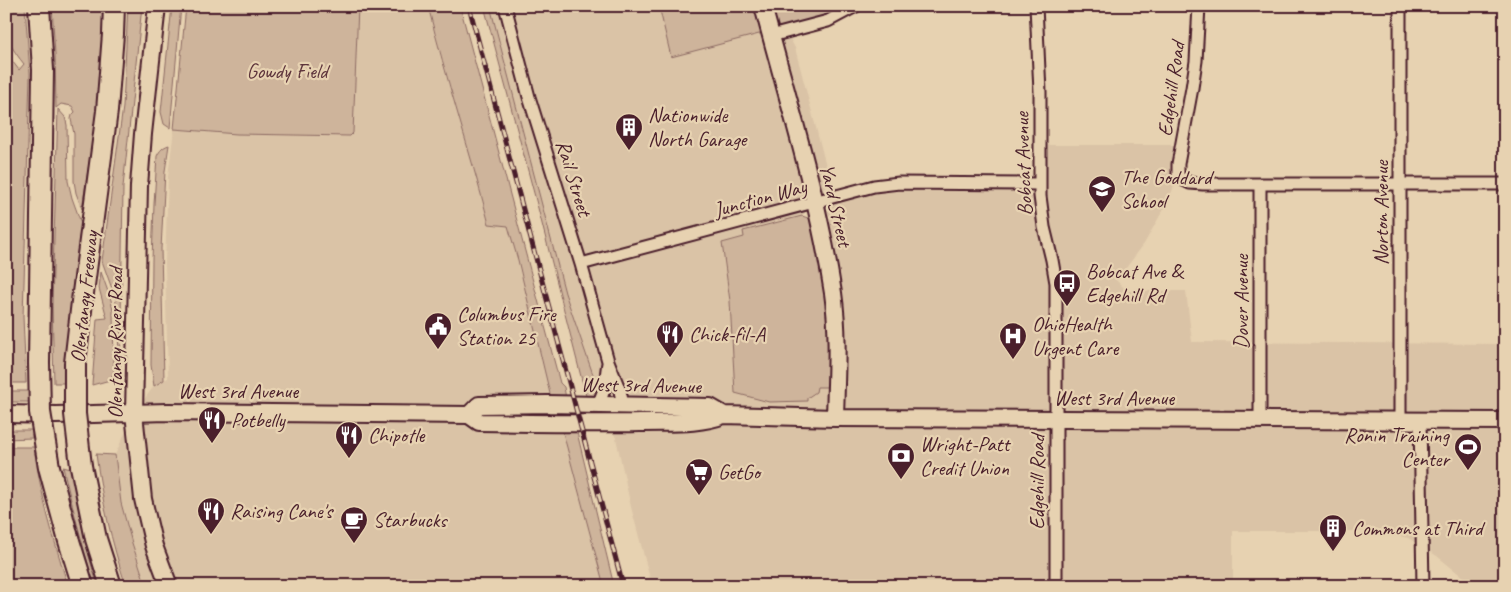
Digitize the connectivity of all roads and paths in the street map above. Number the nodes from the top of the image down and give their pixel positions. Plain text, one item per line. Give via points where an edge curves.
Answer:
1 (39, 6) edge
2 (114, 6) edge
3 (157, 6) edge
4 (505, 6) edge
5 (763, 6) edge
6 (856, 6) edge
7 (1036, 6) edge
8 (1199, 6) edge
9 (1400, 6) edge
10 (771, 36) junction
11 (1040, 184) junction
12 (1260, 184) junction
13 (1400, 184) junction
14 (1505, 184) edge
15 (816, 203) junction
16 (581, 264) junction
17 (1057, 319) joint
18 (608, 361) junction
19 (596, 405) junction
20 (623, 405) junction
21 (134, 413) junction
22 (14, 414) edge
23 (469, 415) junction
24 (724, 415) junction
25 (835, 418) junction
26 (1055, 420) junction
27 (1260, 420) junction
28 (1400, 420) junction
29 (1420, 421) junction
30 (1505, 421) edge
31 (520, 423) junction
32 (83, 586) edge
33 (111, 586) edge
34 (169, 586) edge
35 (1056, 586) edge
36 (1423, 586) edge

1 - 32 highway, Olentangy Freeway, bridge via 43,70 40,412 49,467
2 - 33 highway, Olentangy Freeway, bridge via 108,111 75,363 75,414 81,466 96,539
3 - 21 street, Olentangy River Road via 139,186
4 - 16 street, Rail Street via 529,97
5 - 10 street, Yard Street
6 - 10 street via 828,21
7 - 11 street, Bobcat Avenue
8 - 12 street, Edgehill Road via 1196,61 1178,178 1203,184
9 - 13 street, Norton Avenue
10 - 15 street, Yard Street
11 - 15 street, Junction Way via 899,183 874,186
11 - 17 street, Bobcat Avenue via 1044,227 1056,283
12 - 13 street
12 - 27 street, Dover Avenue
13 - 14 street
13 - 28 street, Norton Avenue
15 - 16 street, Junction Way
15 - 25 street, Yard Street via 833,295
16 - 18 street, Rail Street
17 - 26 street, Edgehill Road
18 - 19 street, Rail Street via 606,383
18 - 20 street, Rail Street
19 - 20 street, West 3rd Avenue
19 - 23 street, West 3rd Avenue via 479,405
20 - 24 street, West 3rd Avenue via 710,407
20 - 31 street via 612,420 536,418
21 - 22 street, West 3rd Avenue
21 - 23 street, West 3rd Avenue
21 - 34 street, Olentangy River Road via 143,499 154,546
23 - 31 street, West 3rd Avenue via 479,422
24 - 25 street, West 3rd Avenue
24 - 31 street, West 3rd Avenue via 711,420 670,423
25 - 26 street, West 3rd Avenue
26 - 27 street, West 3rd Avenue
26 - 35 street, Edgehill Road
27 - 28 street, West 3rd Avenue
28 - 29 street, West 3rd Avenue
29 - 30 street, West 3rd Avenue
29 - 36 street

